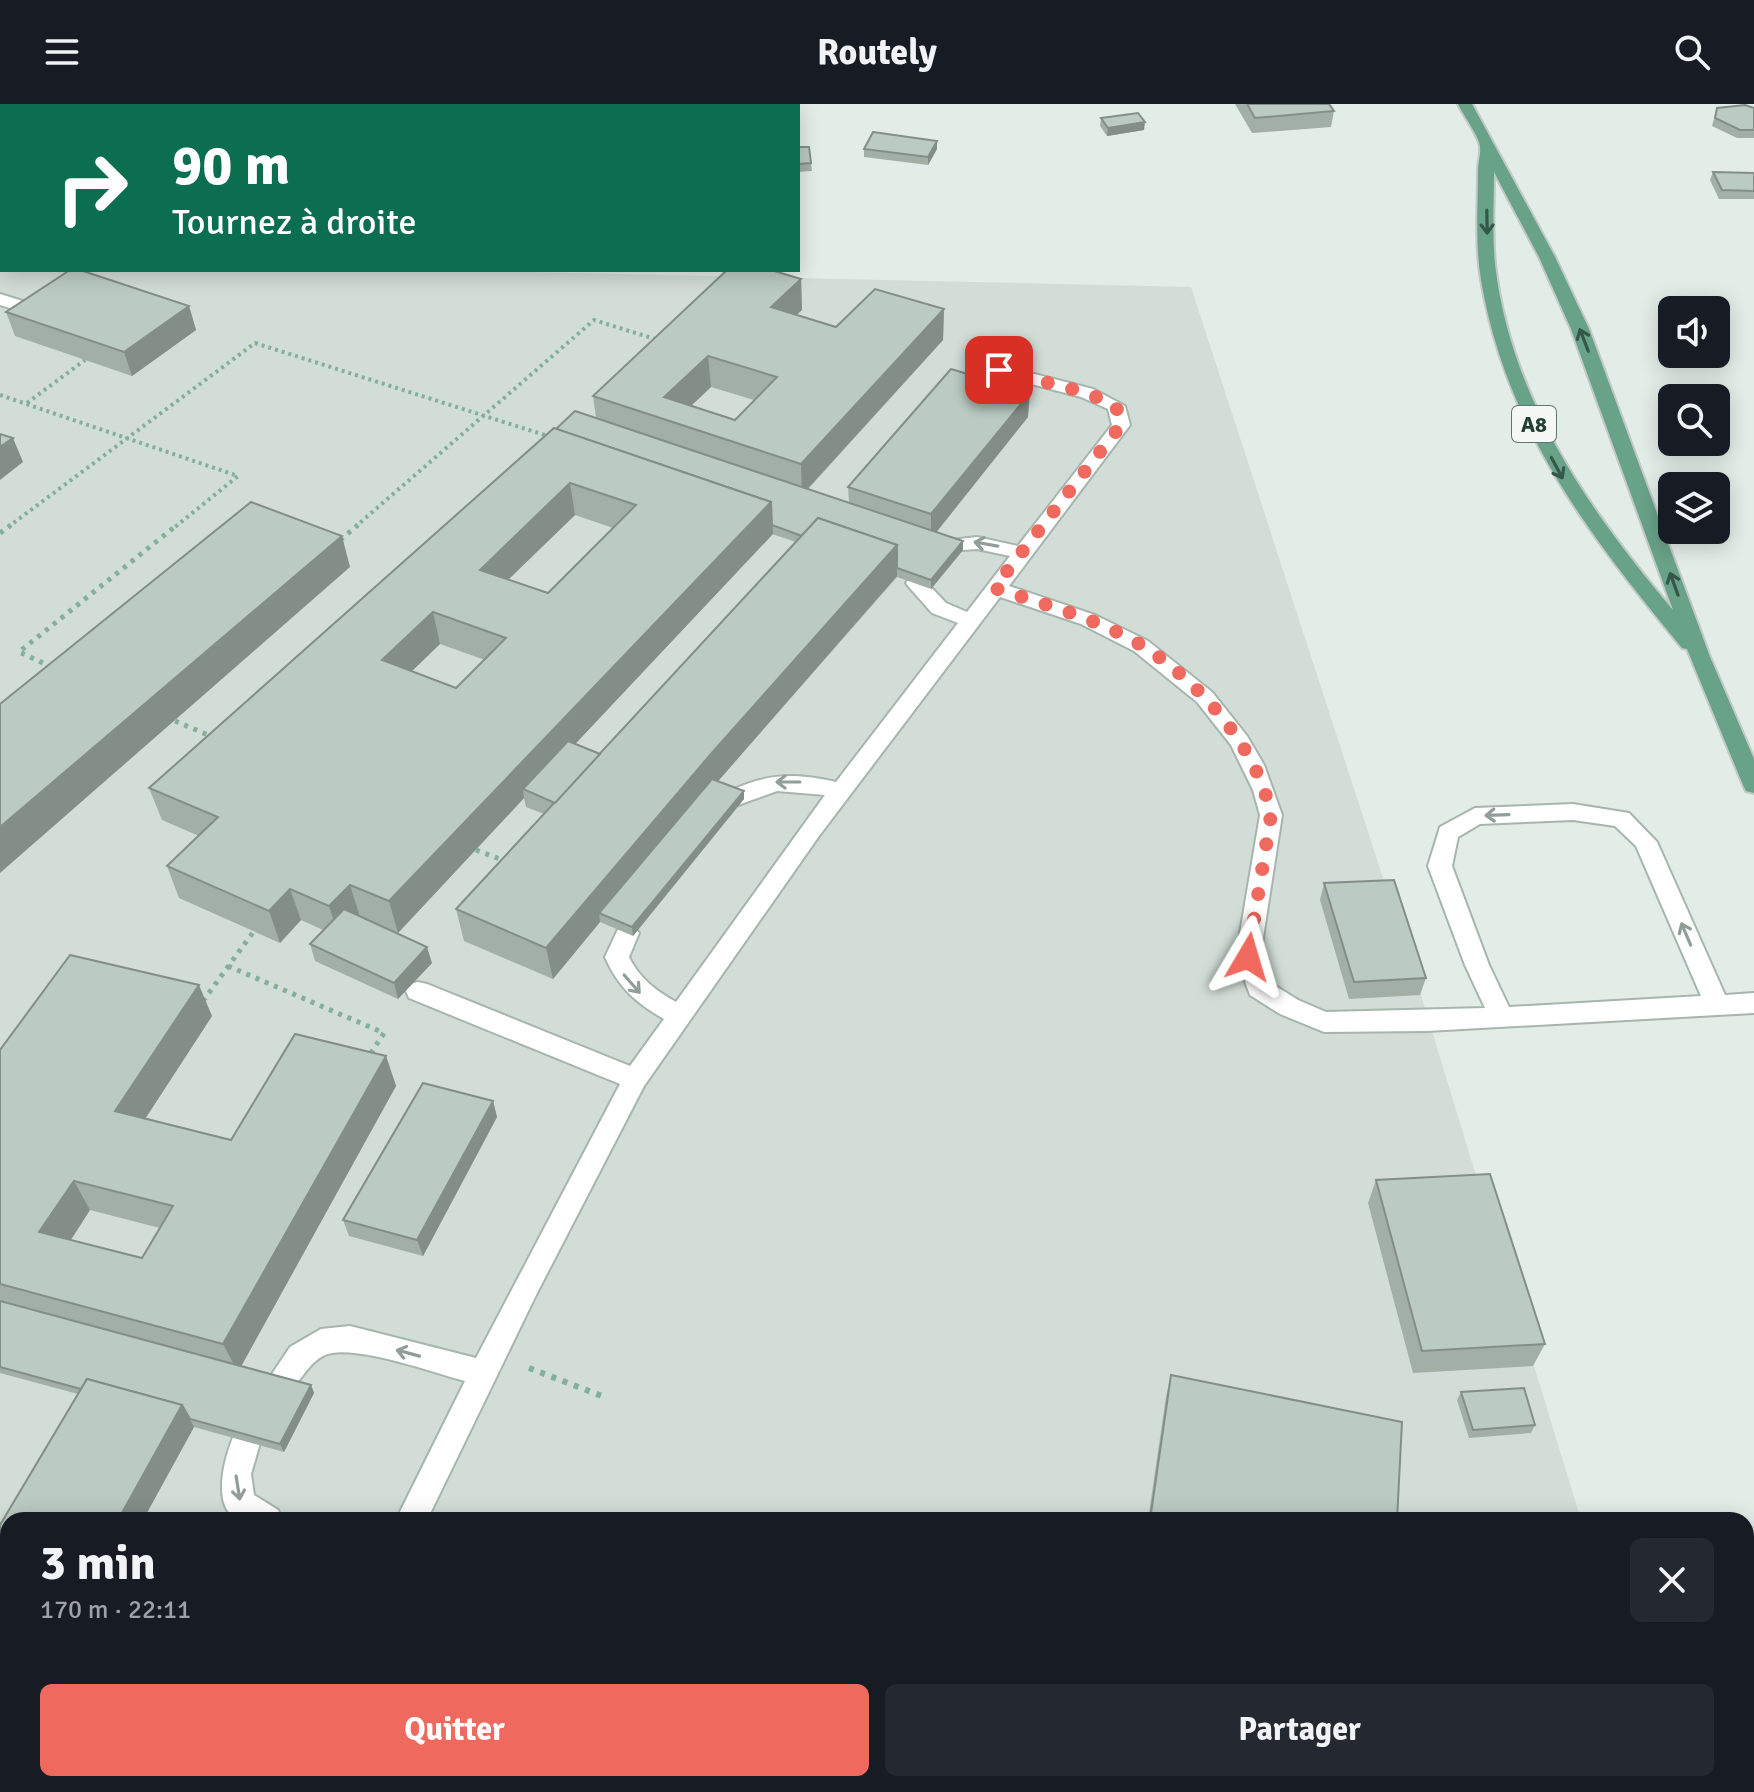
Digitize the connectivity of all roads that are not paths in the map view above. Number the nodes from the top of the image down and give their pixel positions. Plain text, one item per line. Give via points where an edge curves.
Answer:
1 (1465, 104) edge
2 (1486, 144) junction
3 (0, 299) edge
4 (23, 307) edge
5 (999, 370) dead end
6 (949, 545) edge
7 (1023, 554) junction
8 (916, 583) edge
9 (994, 588) junction
10 (969, 620) junction
11 (1700, 657) junction
12 (1754, 785) edge
13 (840, 791) junction
14 (738, 797) edge
15 (627, 933) edge
16 (418, 991) dead end
17 (1754, 1003) edge
18 (1717, 1006) junction
19 (679, 1016) junction
20 (1501, 1016) junction
21 (635, 1079) junction
22 (483, 1373) junction
23 (280, 1383) edge
24 (245, 1443) edge
25 (254, 1512) edge
26 (415, 1512) edge

1 - 2 main road, A8
11 -> 2 main road, A8 via 1580,329
2 -> 11 main road, A8 via 1488,276 1508,366 1563,480 1612,552
3 - 4 lane
5 - 7 lane via 1116,406 1121,425
7 -> 6 lane via 971,541
7 - 9 lane
8 - 10 lane via 939,608
9 - 10 lane
9 - 20 lane via 1065,610 1141,646 1200,693 1249,752 1271,815 1248,957 1259,988 1324,1022
10 - 13 lane
11 - 12 main road, A8
13 -> 14 lane via 804,782 765,782
13 - 19 lane
15 -> 19 lane via 617,957 623,973 639,993
16 - 21 lane
17 - 18 lane
18 - 20 lane
18 -> 20 lane via 1646,842 1621,819 1573,812 1475,816 1448,833 1440,866
19 - 21 lane
21 - 22 lane
22 -> 23 lane via 350,1338 310,1349
22 - 26 lane
24 -> 25 lane via 236,1474 240,1503

